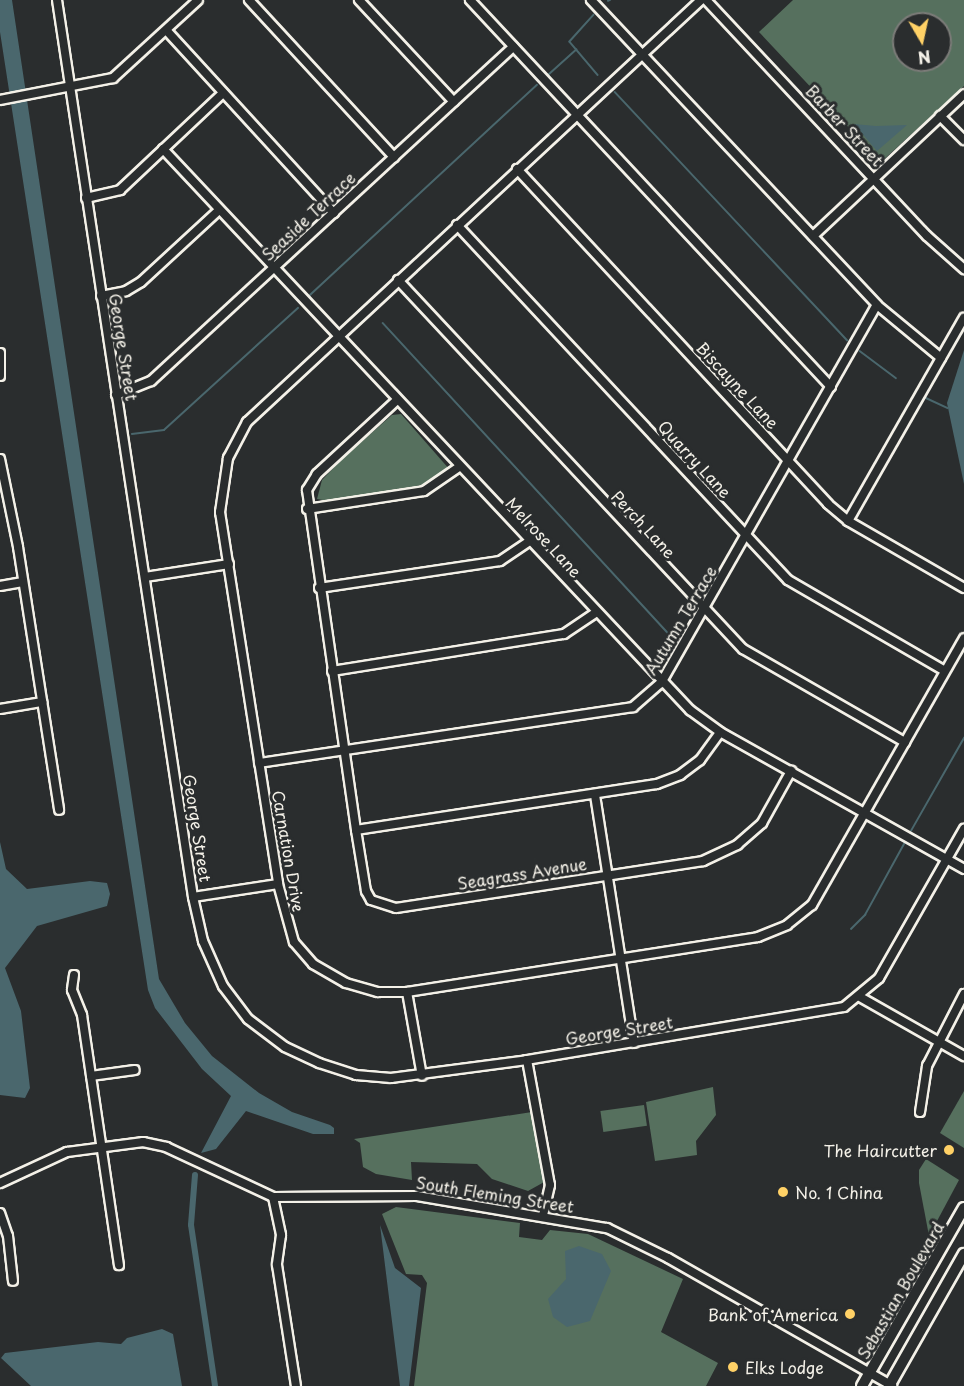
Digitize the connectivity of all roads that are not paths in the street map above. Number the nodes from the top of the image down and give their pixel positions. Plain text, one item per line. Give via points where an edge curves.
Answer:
1 (57, 0) edge
2 (198, 0) edge
3 (249, 0) edge
4 (359, 0) edge
5 (470, 0) edge
6 (591, 0) edge
7 (701, 0) edge
8 (706, 0) edge
9 (167, 31) junction
10 (513, 47) junction
11 (642, 54) junction
12 (69, 89) junction
13 (223, 93) junction
14 (964, 94) edge
15 (4, 100) edge
16 (454, 102) junction
17 (576, 114) junction
18 (940, 116) junction
19 (964, 140) edge
20 (163, 149) junction
21 (394, 157) junction
22 (517, 170) junction
23 (873, 177) junction
24 (86, 198) junction
25 (219, 210) junction
26 (334, 213) junction
27 (457, 225) junction
28 (813, 236) junction
29 (275, 268) junction
30 (964, 269) edge
31 (398, 280) junction
32 (101, 296) junction
33 (877, 305) junction
34 (964, 318) edge
35 (339, 337) junction
36 (0, 352) edge
37 (942, 358) junction
38 (0, 376) edge
39 (831, 387) junction
40 (116, 395) junction
41 (396, 401) junction
42 (0, 459) edge
43 (789, 462) junction
44 (459, 467) junction
45 (307, 509) junction
46 (848, 521) junction
47 (746, 536) junction
48 (528, 542) junction
49 (229, 564) junction
50 (145, 577) junction
51 (23, 582) junction
52 (0, 586) edge
53 (319, 588) junction
54 (964, 588) edge
55 (704, 610) junction
56 (595, 613) junction
57 (964, 638) edge
58 (332, 671) junction
59 (945, 671) junction
60 (662, 683) junction
61 (42, 702) junction
62 (0, 708) edge
63 (720, 732) junction
64 (905, 742) junction
65 (344, 750) junction
66 (259, 763) junction
67 (791, 771) junction
68 (595, 795) junction
69 (59, 810) dead end
70 (866, 813) junction
71 (964, 829) edge
72 (356, 830) junction
73 (947, 859) junction
74 (964, 869) edge
75 (607, 875) junction
76 (278, 884) junction
77 (193, 897) junction
78 (621, 959) junction
79 (74, 975) dead end
80 (407, 992) junction
81 (964, 994) edge
82 (860, 997) junction
83 (938, 1040) junction
84 (634, 1043) junction
85 (964, 1056) edge
86 (527, 1060) junction
87 (135, 1070) dead end
88 (91, 1076) junction
89 (422, 1076) junction
90 (920, 1112) dead end
91 (101, 1146) junction
92 (0, 1183) edge
93 (273, 1197) junction
94 (964, 1208) edge
95 (0, 1213) edge
96 (543, 1216) junction
97 (964, 1254) edge
98 (120, 1265) dead end
99 (14, 1281) dead end
100 (869, 1373) junction
101 (296, 1386) edge
102 (862, 1386) edge
103 (891, 1386) edge

1 - 12 street, George Street
2 - 9 street
3 - 21 street
4 - 16 street
5 - 10 street
6 - 11 street
7 - 11 street, Carnation Drive
8 - 23 street, Barber Street
9 - 12 street via 113,78
9 - 13 street
10 - 16 street, Seaside Terrace
10 - 17 street
11 - 17 street, Carnation Drive
11 - 28 street
12 - 15 street
12 - 24 street, George Street
13 - 20 street
13 - 26 street
14 - 18 street
16 - 21 street, Seaside Terrace
17 - 22 street, Carnation Drive
17 - 39 street
18 - 19 street
18 - 23 street
20 - 24 street via 120,190
20 - 25 street, Melrose Lane
21 - 26 street, Seaside Terrace
22 - 27 street, Carnation Drive
22 - 43 street, Biscayne Lane
23 - 28 street
23 - 30 street, Barber Street via 939,248
24 - 32 street, George Street
25 - 29 street, Melrose Lane
25 - 32 street via 141,282 126,291
26 - 29 street, Seaside Terrace
27 - 31 street, Carnation Drive
27 - 47 street, Quarry Lane
28 - 33 street
29 - 35 street, Melrose Lane
29 - 40 street, Seaside Terrace via 151,381
31 - 35 street, Carnation Drive
31 - 55 street, Perch Lane
32 - 40 street, George Street
33 - 37 street
33 - 39 street, Autumn Terrace
34 - 37 street
35 - 41 street, Melrose Lane
35 - 49 street, Carnation Drive via 248,423 228,458 220,512
36 - 38 street
37 - 46 street
39 - 43 street, Autumn Terrace
40 - 50 street, George Street
41 - 44 street, Melrose Lane
41 - 45 street via 317,474 307,490
42 - 51 street
43 - 46 street, Biscayne Lane
43 - 47 street, Autumn Terrace
44 - 45 street via 424,491
44 - 48 street, Melrose Lane
45 - 53 street, Seagrass Avenue
46 - 54 street, Biscayne Lane
47 - 55 street, Autumn Terrace
47 - 59 street, Quarry Lane via 803,590
48 - 53 street via 500,561
48 - 56 street, Melrose Lane
49 - 50 street
49 - 66 street, Carnation Drive
50 - 77 street, George Street
51 - 52 street
51 - 61 street
53 - 58 street, Seagrass Avenue
55 - 60 street, Autumn Terrace
55 - 64 street, Perch Lane via 743,650
56 - 58 street via 564,634
56 - 60 street, Melrose Lane
57 - 59 street, Carnation Drive
58 - 65 street, Seagrass Avenue
59 - 64 street, Carnation Drive
60 - 63 street, Melrose Lane
60 - 65 street, Autumn Terrace via 633,707
61 - 62 street
61 - 69 street
63 - 67 street, Melrose Lane
63 - 68 street via 700,760 680,775 657,784
64 - 70 street, Carnation Drive
65 - 66 street, Autumn Terrace
65 - 72 street, Seagrass Avenue
66 - 76 street, Carnation Drive
67 - 70 street, Melrose Lane
67 - 75 street, Seagrass Avenue via 762,823 737,845 704,861
68 - 72 street
68 - 75 street
70 - 73 street, Melrose Lane
70 - 78 street, Carnation Drive via 812,905 787,925 758,937
71 - 73 street
72 - 75 street, Seagrass Avenue via 366,891 381,906 396,908
73 - 74 street, Melrose Lane
73 - 82 street via 879,978
75 - 78 street
76 - 77 street
76 - 80 street, Carnation Drive via 294,942 313,964 346,983 378,992
77 - 89 street, George Street via 203,942 223,986 257,1026 285,1047 319,1064 356,1075
78 - 80 street, Carnation Drive
78 - 84 street
79 - 88 street via 72,990 82,1015
80 - 89 street
81 - 83 street
82 - 83 street
82 - 84 street, George Street via 844,1007 818,1014
83 - 85 street
83 - 90 street via 927,1066
84 - 86 street, George Street
86 - 89 street, George Street
86 - 96 street via 550,1185
87 - 88 street
88 - 91 street
91 - 92 street, South Fleming Street via 46,1159
91 - 93 street, South Fleming Street via 143,1142 166,1147
91 - 98 street
93 - 96 street, South Fleming Street via 417,1196
93 - 101 street via 281,1235 277,1265
94 - 100 main road, Sebastian Boulevard
95 - 99 street via 8,1236
96 - 100 street, South Fleming Street via 607,1228 636,1240
97 - 103 main road
100 - 102 main road, Sebastian Boulevard
100 - 103 street, South Fleming Street

